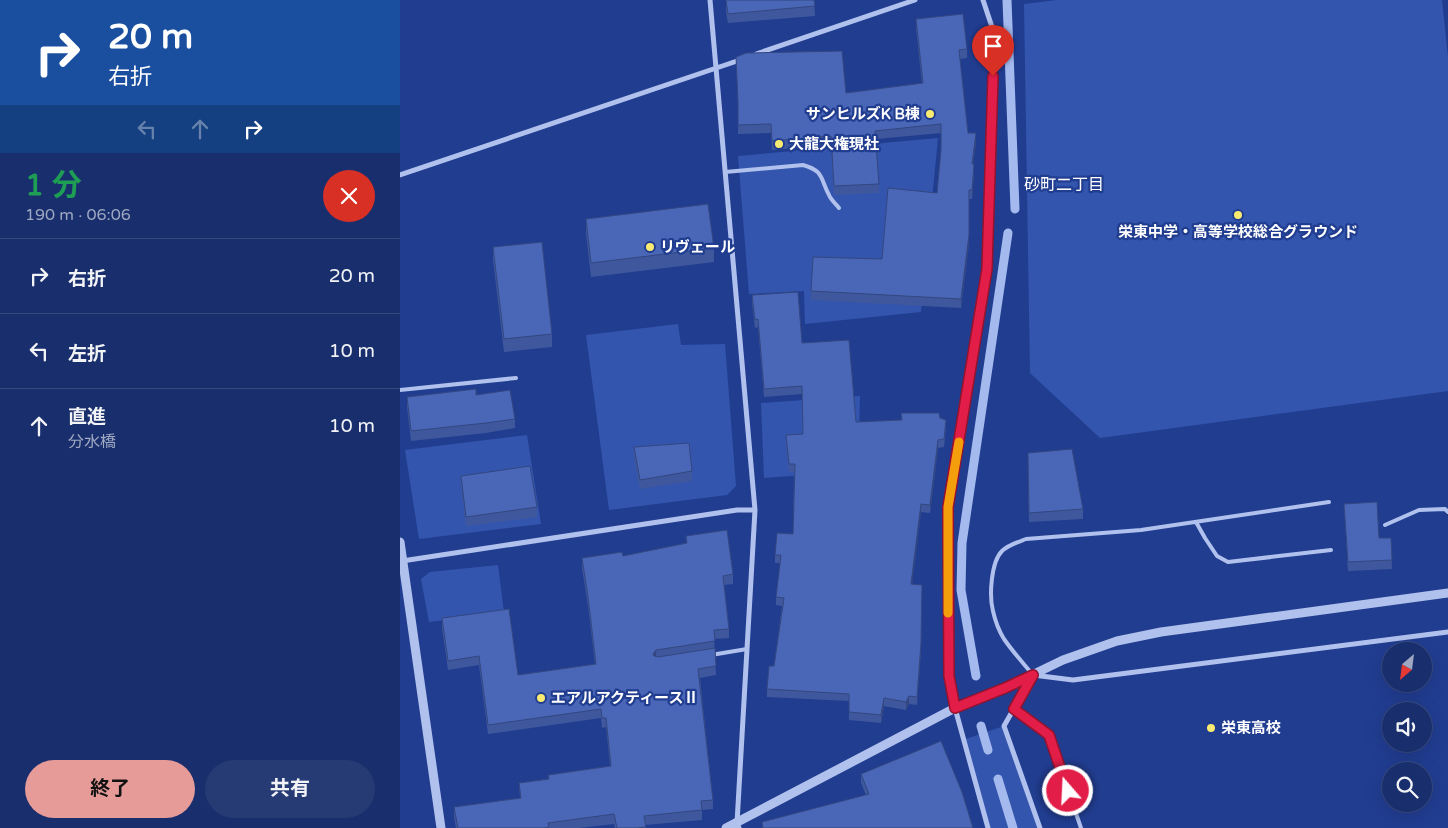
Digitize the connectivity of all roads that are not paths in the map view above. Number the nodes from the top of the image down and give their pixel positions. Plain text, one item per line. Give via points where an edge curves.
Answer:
1 (710, 0) edge
2 (915, 0) edge
3 (983, 0) edge
4 (716, 68) junction
5 (726, 172) junction
6 (400, 175) edge
7 (839, 208) dead end
8 (516, 378) dead end
9 (400, 390) edge
10 (1329, 502) dead end
11 (755, 510) junction
12 (1448, 512) edge
13 (1196, 522) junction
14 (1385, 525) dead end
15 (400, 542) edge
16 (1331, 550) dead end
17 (401, 561) edge
18 (1448, 593) edge
19 (1448, 632) edge
20 (747, 649) junction
21 (702, 656) edge
22 (1033, 675) junction
23 (955, 708) junction
24 (1014, 709) junction
25 (738, 825) edge
26 (441, 828) edge
27 (726, 828) edge
28 (988, 828) edge
29 (1040, 828) edge
30 (1081, 828) edge

1 - 4 street
2 - 4 street
3 - 23 street via 995,36 987,269 948,507 949,676
4 - 5 street
4 - 6 street
5 - 7 lane via 803,165 814,168
5 - 11 street
8 - 9 lane
10 - 13 lane
11 - 17 street via 737,510
11 - 20 street
12 - 14 lane via 1445,509 1419,510
13 - 16 lane via 1217,556 1228,562
13 - 22 lane via 1026,539 1001,552 992,580 992,609 1004,638
15 - 17 street
17 - 26 street
18 - 22 street via 1161,632 1117,641 1063,660
19 - 22 street via 1073,680
20 - 21 lane
20 - 25 street
22 - 23 street
22 - 24 street
23 - 25 street
23 - 28 street
24 - 29 street via 1004,726
24 - 30 lane via 1049,735
25 - 27 street

